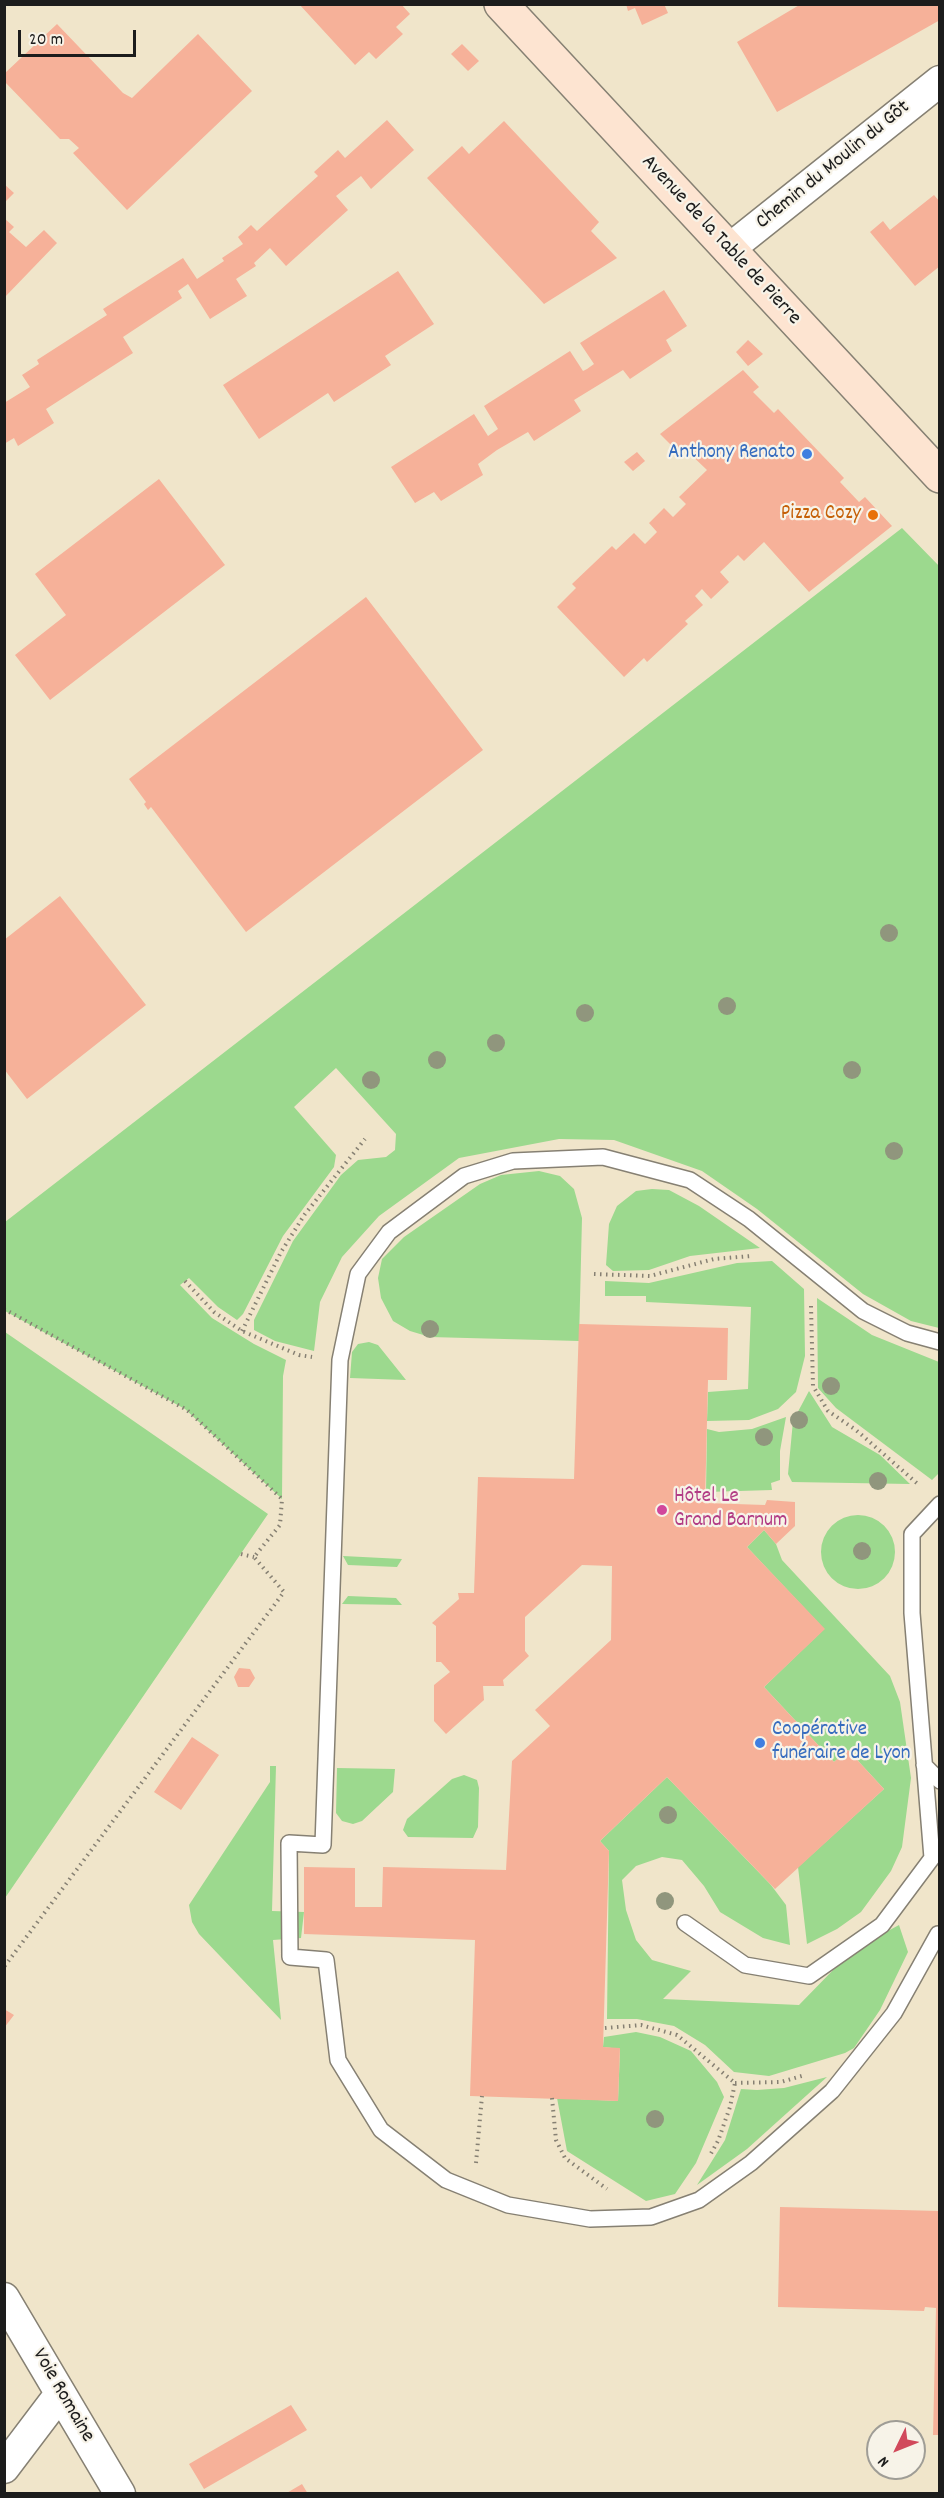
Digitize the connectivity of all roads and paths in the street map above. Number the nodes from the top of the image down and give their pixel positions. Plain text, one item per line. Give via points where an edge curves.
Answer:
1 (501, 4) edge
2 (939, 81) edge
3 (728, 250) junction
4 (939, 476) edge
5 (365, 1140) dead end
6 (783, 1248) junction
7 (594, 1274) dead end
8 (814, 1274) junction
9 (185, 1281) dead end
10 (4, 1309) edge
11 (242, 1331) junction
12 (939, 1342) edge
13 (340, 1360) junction
14 (939, 1504) edge
15 (241, 1554) dead end
16 (254, 1557) junction
17 (924, 1765) junction
18 (939, 1781) edge
19 (685, 1923) dead end
20 (938, 1934) edge
21 (4, 1967) edge
22 (605, 2028) dead end
23 (854, 2064) junction
24 (735, 2083) junction
25 (482, 2096) dead end
26 (552, 2098) dead end
27 (473, 2191) junction
28 (680, 2207) junction
29 (651, 2217) junction
30 (4, 2298) edge
31 (60, 2394) junction
32 (4, 2468) edge
33 (120, 2493) edge

1 - 3 main road, Avenue de la Table de Pierre
2 - 3 street, Chemin du Moulin du Gôt
3 - 4 main road, Avenue de la Table de Pierre
5 - 11 path via 304,1214
6 - 7 path via 766,1255 714,1259 651,1275
6 - 8 lane
6 - 13 lane via 749,1219 690,1180 603,1157 513,1161 464,1176 389,1232 358,1274
8 - 12 lane via 863,1311 907,1333
8 - 14 path via 810,1295 813,1386 828,1411 898,1464
9 - 11 path via 214,1312
10 - 16 path via 187,1410 282,1499 280,1525
11 - 13 path via 299,1355
13 - 27 lane via 322,1845 289,1843 290,1957 326,1960 338,2060 381,2130 446,2180
14 - 17 lane via 912,1534 912,1613
15 - 16 path
16 - 21 path via 284,1592
17 - 18 lane
17 - 19 lane via 932,1858 882,1925 809,1976 745,1965
20 - 23 lane via 894,2013
22 - 24 path via 641,2025 677,2035
23 - 24 path via 781,2082
23 - 28 lane via 832,2091 751,2163 699,2200
24 - 28 path via 718,2140
25 - 27 path
26 - 29 path via 556,2140 565,2158
27 - 29 lane via 508,2205 590,2219
28 - 29 lane
30 - 31 street, Voie Romaine
31 - 32 street
31 - 33 street, Voie Romaine

